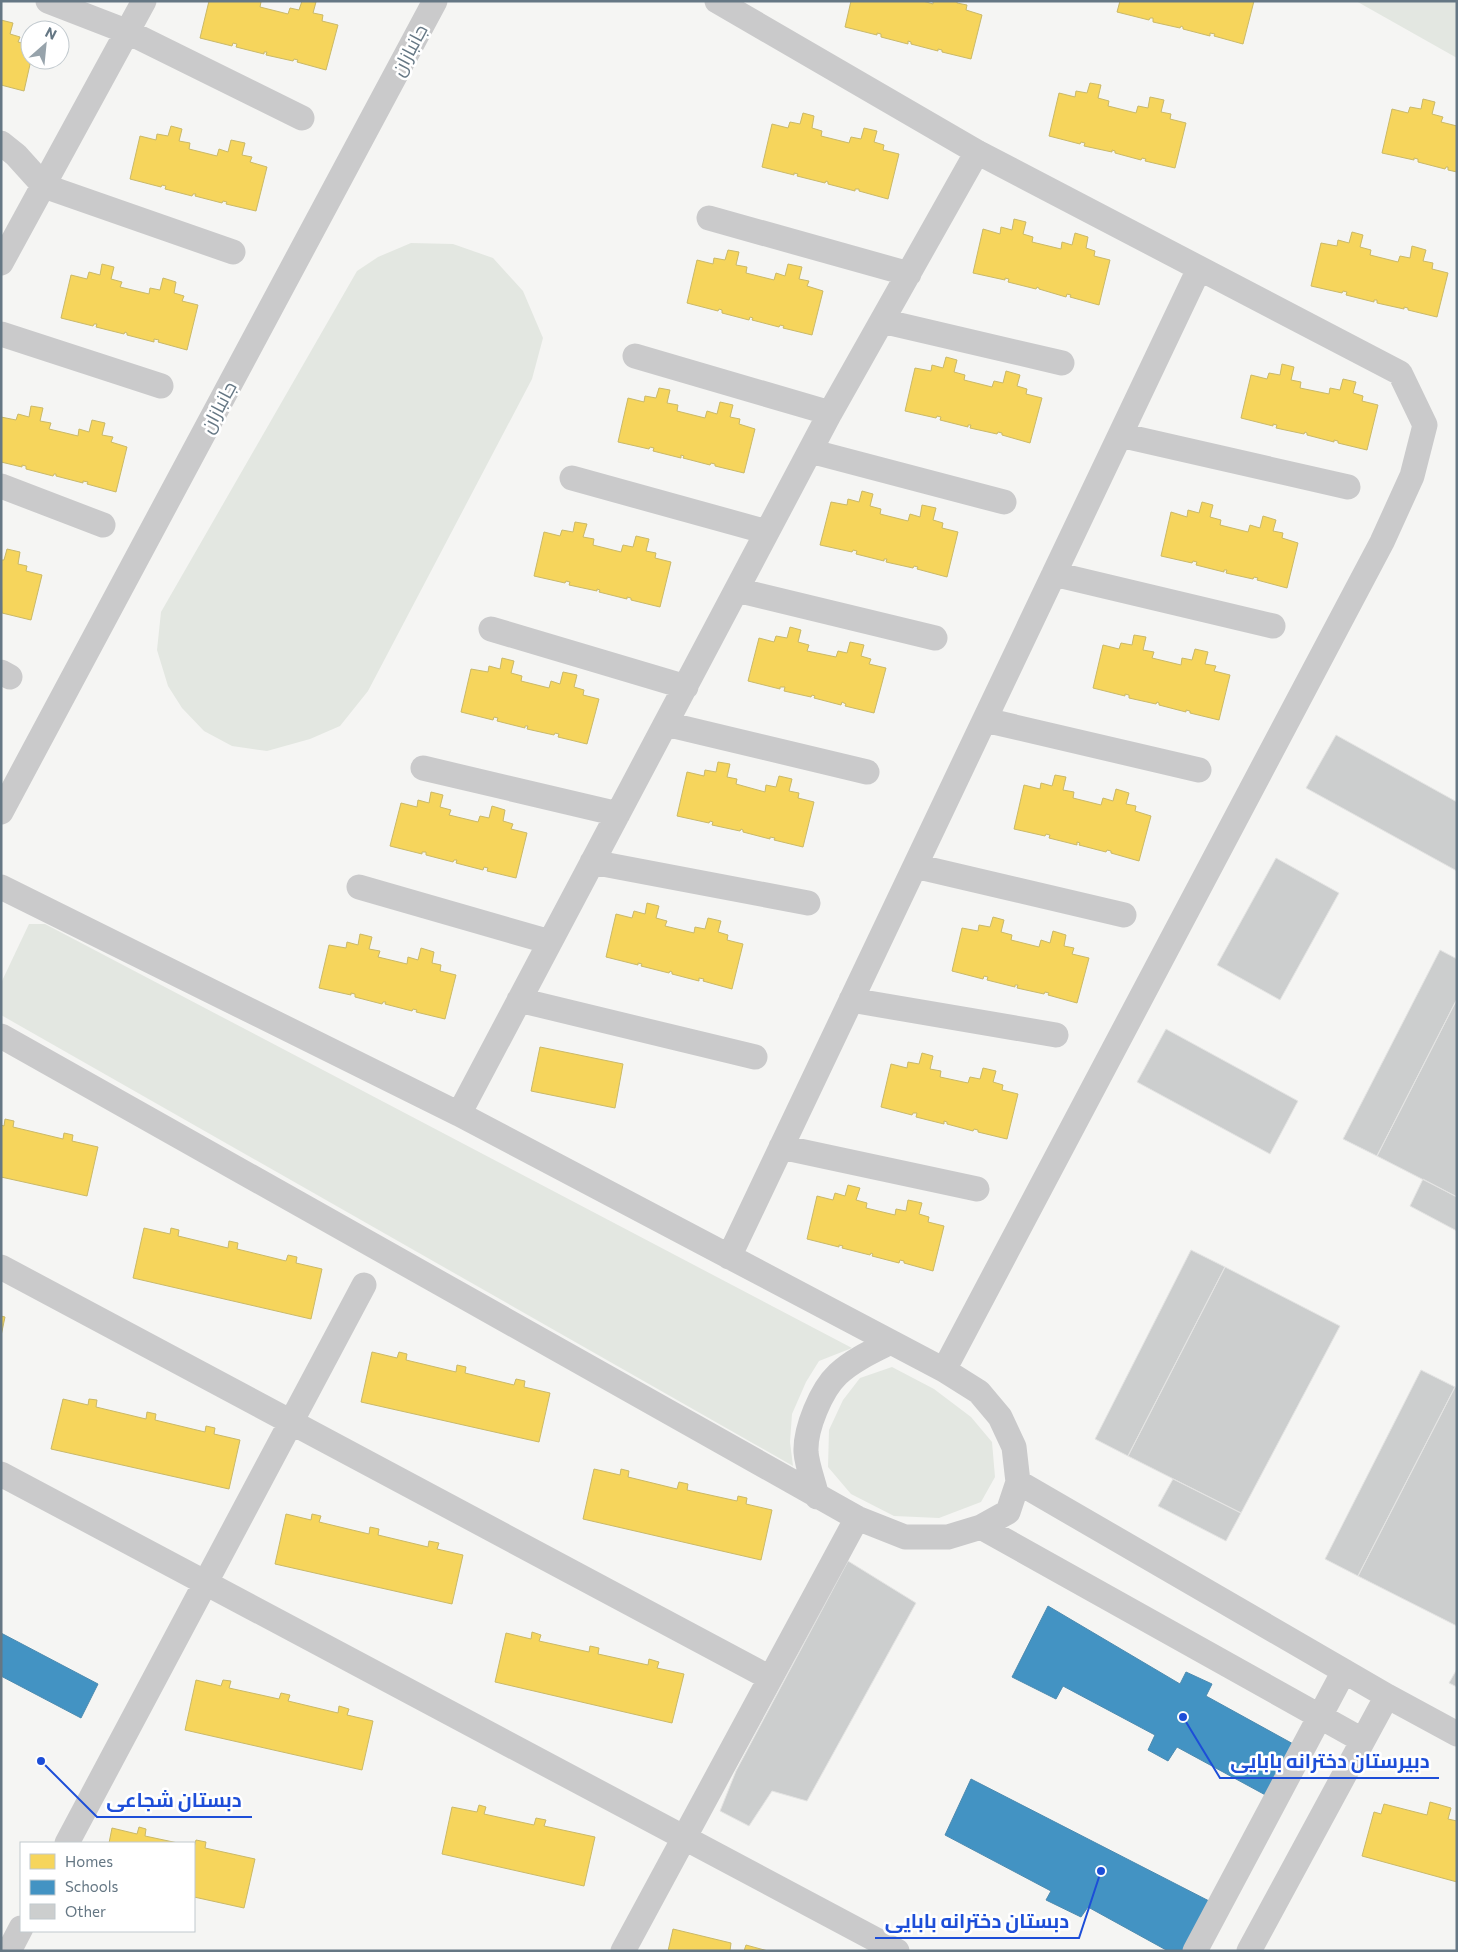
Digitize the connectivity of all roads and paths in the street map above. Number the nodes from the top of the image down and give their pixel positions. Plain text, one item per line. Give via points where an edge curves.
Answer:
1 (48, 1) edge
2 (144, 1) edge
3 (435, 1) edge
4 (717, 1) edge
5 (128, 32) junction
6 (302, 118) dead end
7 (1, 143) edge
8 (977, 152) junction
9 (44, 186) junction
10 (709, 218) dead end
11 (233, 252) dead end
12 (1, 263) edge
13 (1199, 269) junction
14 (909, 274) junction
15 (882, 321) junction
16 (1, 334) edge
17 (636, 356) dead end
18 (1062, 363) dead end
19 (161, 386) dead end
20 (830, 414) junction
21 (1120, 435) junction
22 (810, 451) junction
23 (572, 478) dead end
24 (1, 486) edge
25 (1348, 487) dead end
26 (1004, 502) dead end
27 (103, 525) dead end
28 (767, 532) junction
29 (1054, 574) junction
30 (737, 590) junction
31 (1273, 626) dead end
32 (491, 629) dead end
33 (935, 638) dead end
34 (686, 687) junction
35 (985, 720) junction
36 (666, 724) junction
37 (423, 768) dead end
38 (1199, 770) dead end
39 (867, 772) dead end
40 (1, 812) edge
41 (618, 814) junction
42 (592, 862) junction
43 (915, 866) junction
44 (1, 886) edge
45 (359, 887) dead end
46 (808, 903) dead end
47 (1124, 915) dead end
48 (550, 942) junction
49 (519, 1000) junction
50 (851, 1000) junction
51 (1056, 1035) dead end
52 (1, 1036) edge
53 (755, 1057) dead end
54 (459, 1114) junction
55 (781, 1147) junction
56 (977, 1188) dead end
57 (729, 1257) junction
58 (1, 1266) edge
59 (364, 1285) dead end
60 (891, 1342) junction
61 (944, 1370) junction
62 (292, 1422) junction
63 (1, 1474) edge
64 (1018, 1482) junction
65 (817, 1497) junction
66 (856, 1518) junction
67 (981, 1527) junction
68 (206, 1583) junction
69 (1344, 1672) junction
70 (770, 1678) junction
71 (1386, 1696) junction
72 (1320, 1716) junction
73 (1457, 1734) edge
74 (1362, 1740) junction
75 (684, 1838) junction
76 (67, 1842) edge
77 (20, 1930) edge
78 (9, 1951) edge
79 (623, 1951) edge
80 (896, 1951) edge
81 (1195, 1951) edge
82 (1249, 1951) edge

1 - 5 street
2 - 5 street
3 - 40 street, جانبازان
4 - 8 street
5 - 6 street
5 - 9 street
7 - 9 street
8 - 13 street
8 - 14 street
9 - 11 street
9 - 12 street
10 - 14 street
13 - 21 street
13 - 61 street via 1400,373 1425,425 1412,476 1382,542
14 - 15 street
15 - 18 street
15 - 20 street
16 - 19 street
17 - 20 street
20 - 22 street
21 - 25 street
21 - 29 street
22 - 26 street
22 - 28 street
23 - 28 street
24 - 27 street
28 - 30 street
29 - 31 street
29 - 35 street
30 - 33 street
30 - 34 street
32 - 34 street
34 - 36 street
35 - 38 street
35 - 43 street
36 - 39 street
36 - 41 street
37 - 41 street
41 - 42 street
42 - 46 street
42 - 48 street
43 - 47 street
43 - 50 street
44 - 54 street
45 - 48 street
48 - 49 street
49 - 53 street
49 - 54 street
50 - 51 street
50 - 55 street
52 - 65 street
54 - 57 street
55 - 56 street
55 - 57 street
57 - 60 street
58 - 62 street
59 - 62 street
60 - 61 street
60 - 65 street via 869,1352 837,1375 824,1394 810,1425 806,1452
61 - 64 street via 979,1392 1000,1417 1014,1448
62 - 68 street
62 - 70 street
63 - 68 street
64 - 67 street via 1008,1512
64 - 69 street
65 - 66 street
66 - 67 street via 904,1537 948,1538
66 - 70 street
67 - 72 street
68 - 75 street
68 - 76 street
69 - 71 street
69 - 72 street
70 - 75 street
71 - 73 street
71 - 74 street
72 - 74 street
72 - 81 street
74 - 82 street
75 - 79 street
75 - 80 street
77 - 78 street

